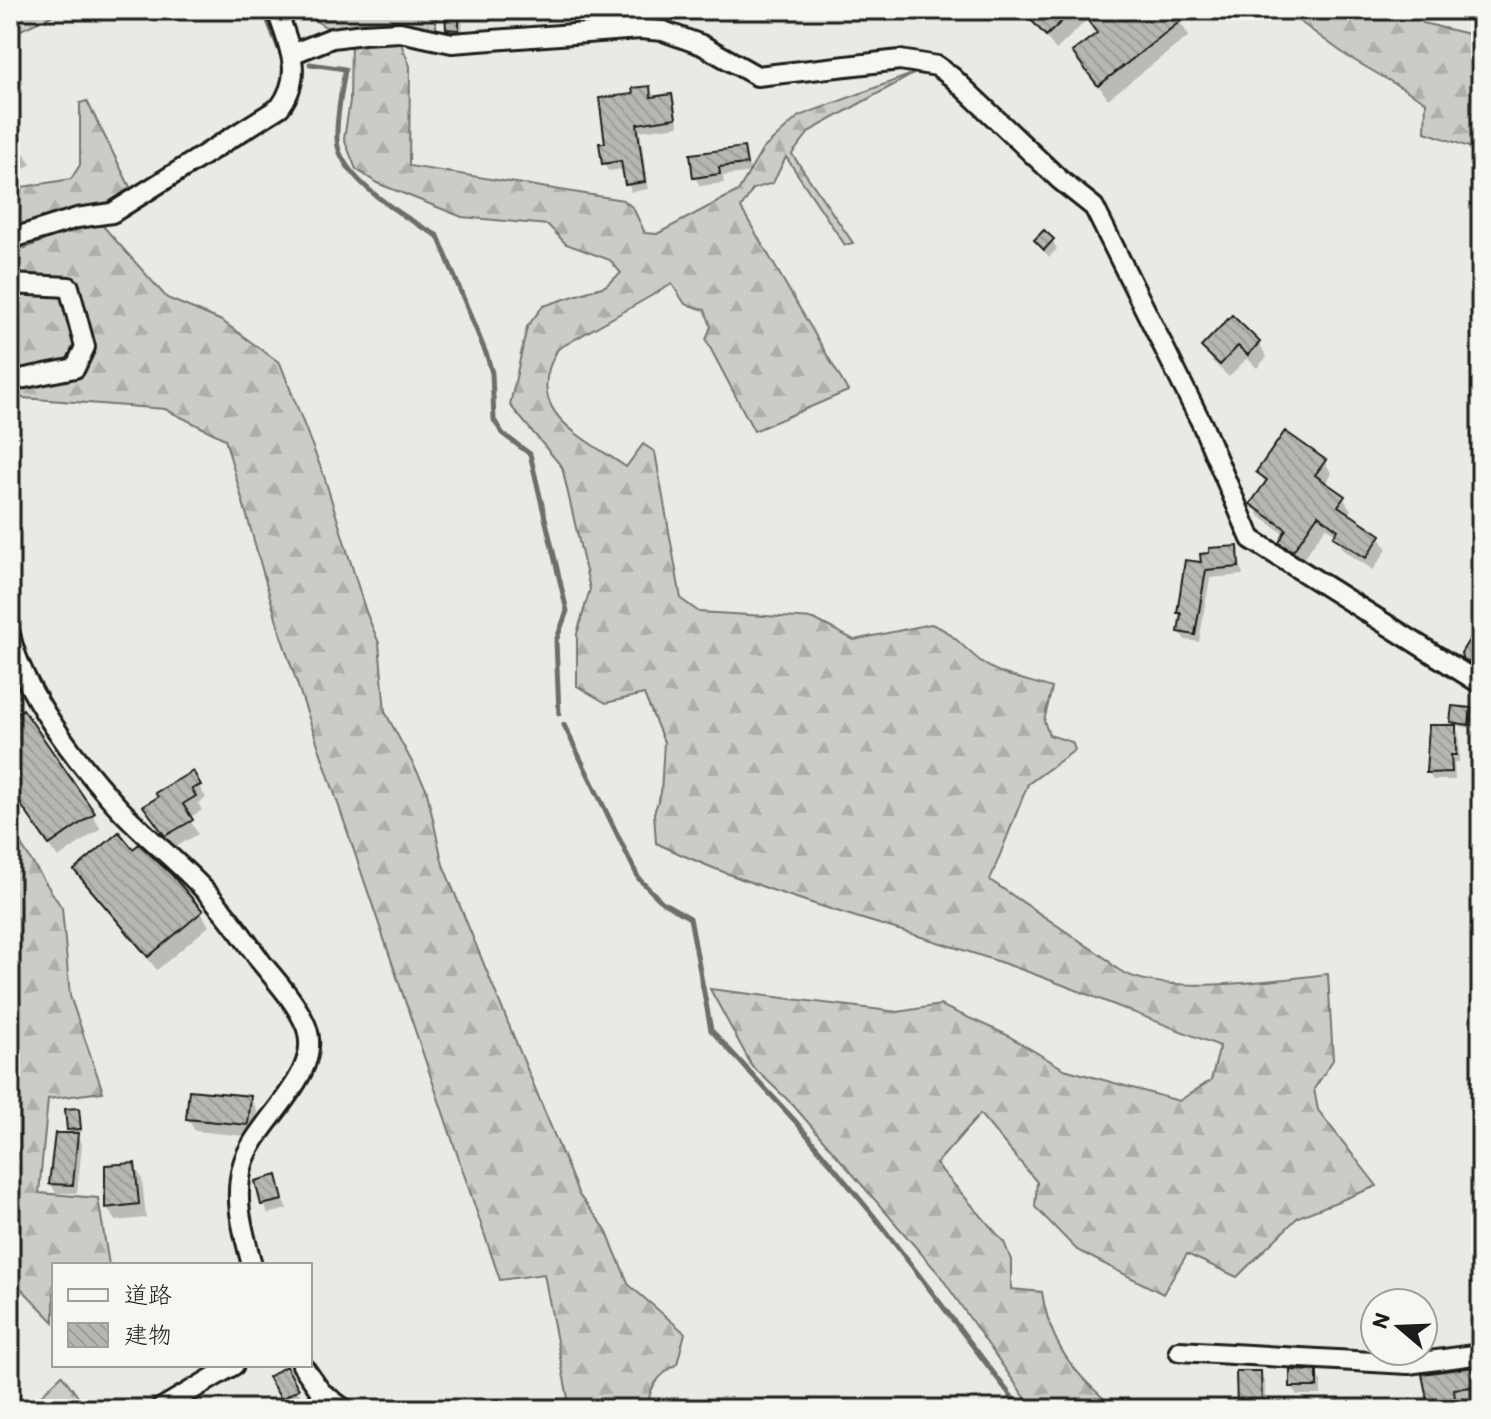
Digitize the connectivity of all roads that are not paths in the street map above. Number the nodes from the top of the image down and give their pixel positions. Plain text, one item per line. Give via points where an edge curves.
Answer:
1 (277, 10) edge
2 (294, 53) junction
3 (10, 239) edge
4 (10, 284) edge
5 (10, 381) edge
6 (10, 634) edge
7 (1481, 684) edge
8 (252, 1263) edge
9 (1179, 1351) dead end
10 (1481, 1354) edge
11 (231, 1367) edge
12 (303, 1367) edge
13 (160, 1409) edge
14 (344, 1409) edge

1 - 2 street
2 - 3 street via 287,97 264,119 112,213
2 - 7 street via 332,38 363,34 400,32 452,43 640,29 685,38 757,76 900,60 937,66 1094,207 1202,424 1251,539
4 - 5 street via 69,287 85,347 75,368
6 - 8 street via 45,713 118,807 217,904 307,1029 308,1052 297,1083 243,1162 237,1202
9 - 10 street via 1408,1364
11 - 13 street
12 - 14 street via 321,1392

